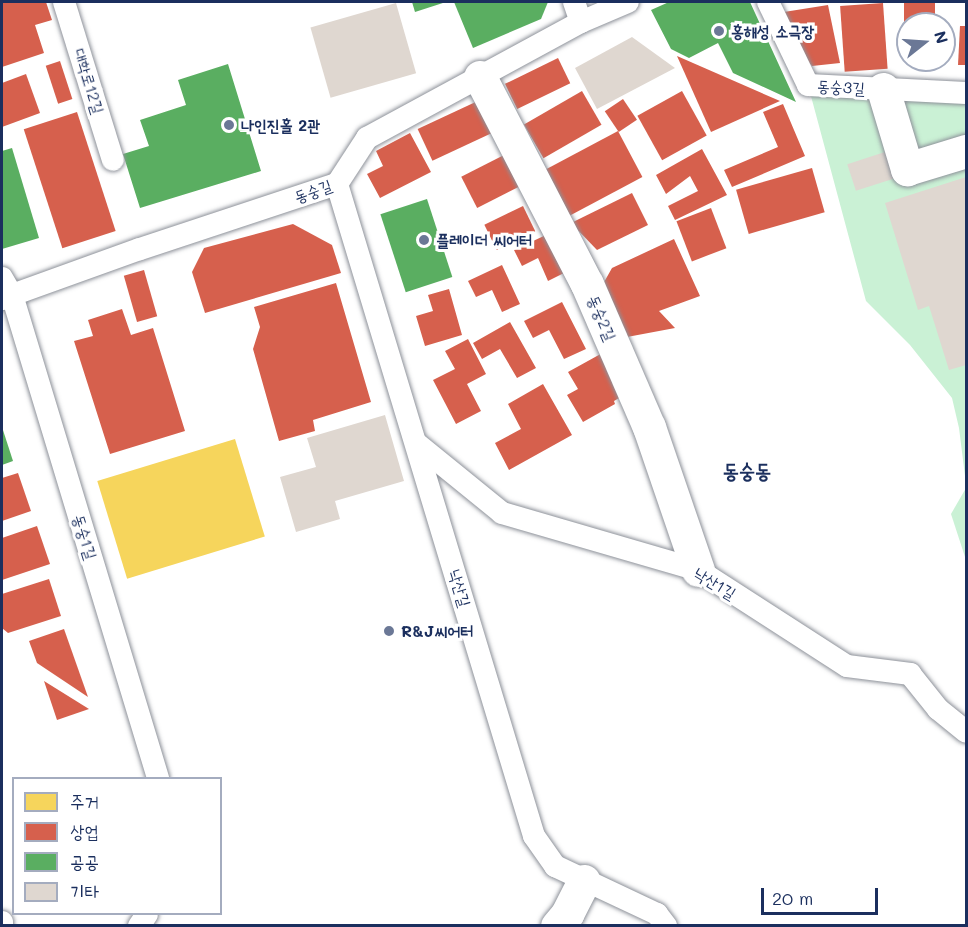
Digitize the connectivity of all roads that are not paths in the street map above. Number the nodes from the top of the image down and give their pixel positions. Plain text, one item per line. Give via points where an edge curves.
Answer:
1 (64, 2) edge
2 (628, 2) edge
3 (768, 2) edge
4 (578, 12) edge
5 (480, 77) junction
6 (883, 89) junction
7 (966, 93) edge
8 (966, 151) edge
9 (113, 160) dead end
10 (337, 184) junction
11 (5, 291) edge
12 (416, 443) junction
13 (698, 570) junction
14 (966, 732) edge
15 (158, 777) edge
16 (584, 881) junction
17 (557, 926) edge
18 (666, 926) edge

1 - 9 lane, 대학로12길
2 - 4 lane, 동숭길
3 - 6 lane, 동숭3길 via 808,85
4 - 5 lane, 동숭길
5 - 10 lane, 동숭길 via 367,138
5 - 13 street, 동숭2길 via 587,284 649,427
6 - 7 lane, 동숭3길
6 - 8 street via 907,169
10 - 11 lane, 동숭길
10 - 12 lane, 낙산길
11 - 15 lane, 동숭1길
12 - 13 lane, 낙산1길 via 502,513
12 - 16 lane, 낙산길 via 534,836 555,866
13 - 14 lane, 낙산1길 via 848,666 910,674 938,709
16 - 17 street
16 - 18 lane, 낙산길 via 657,914

